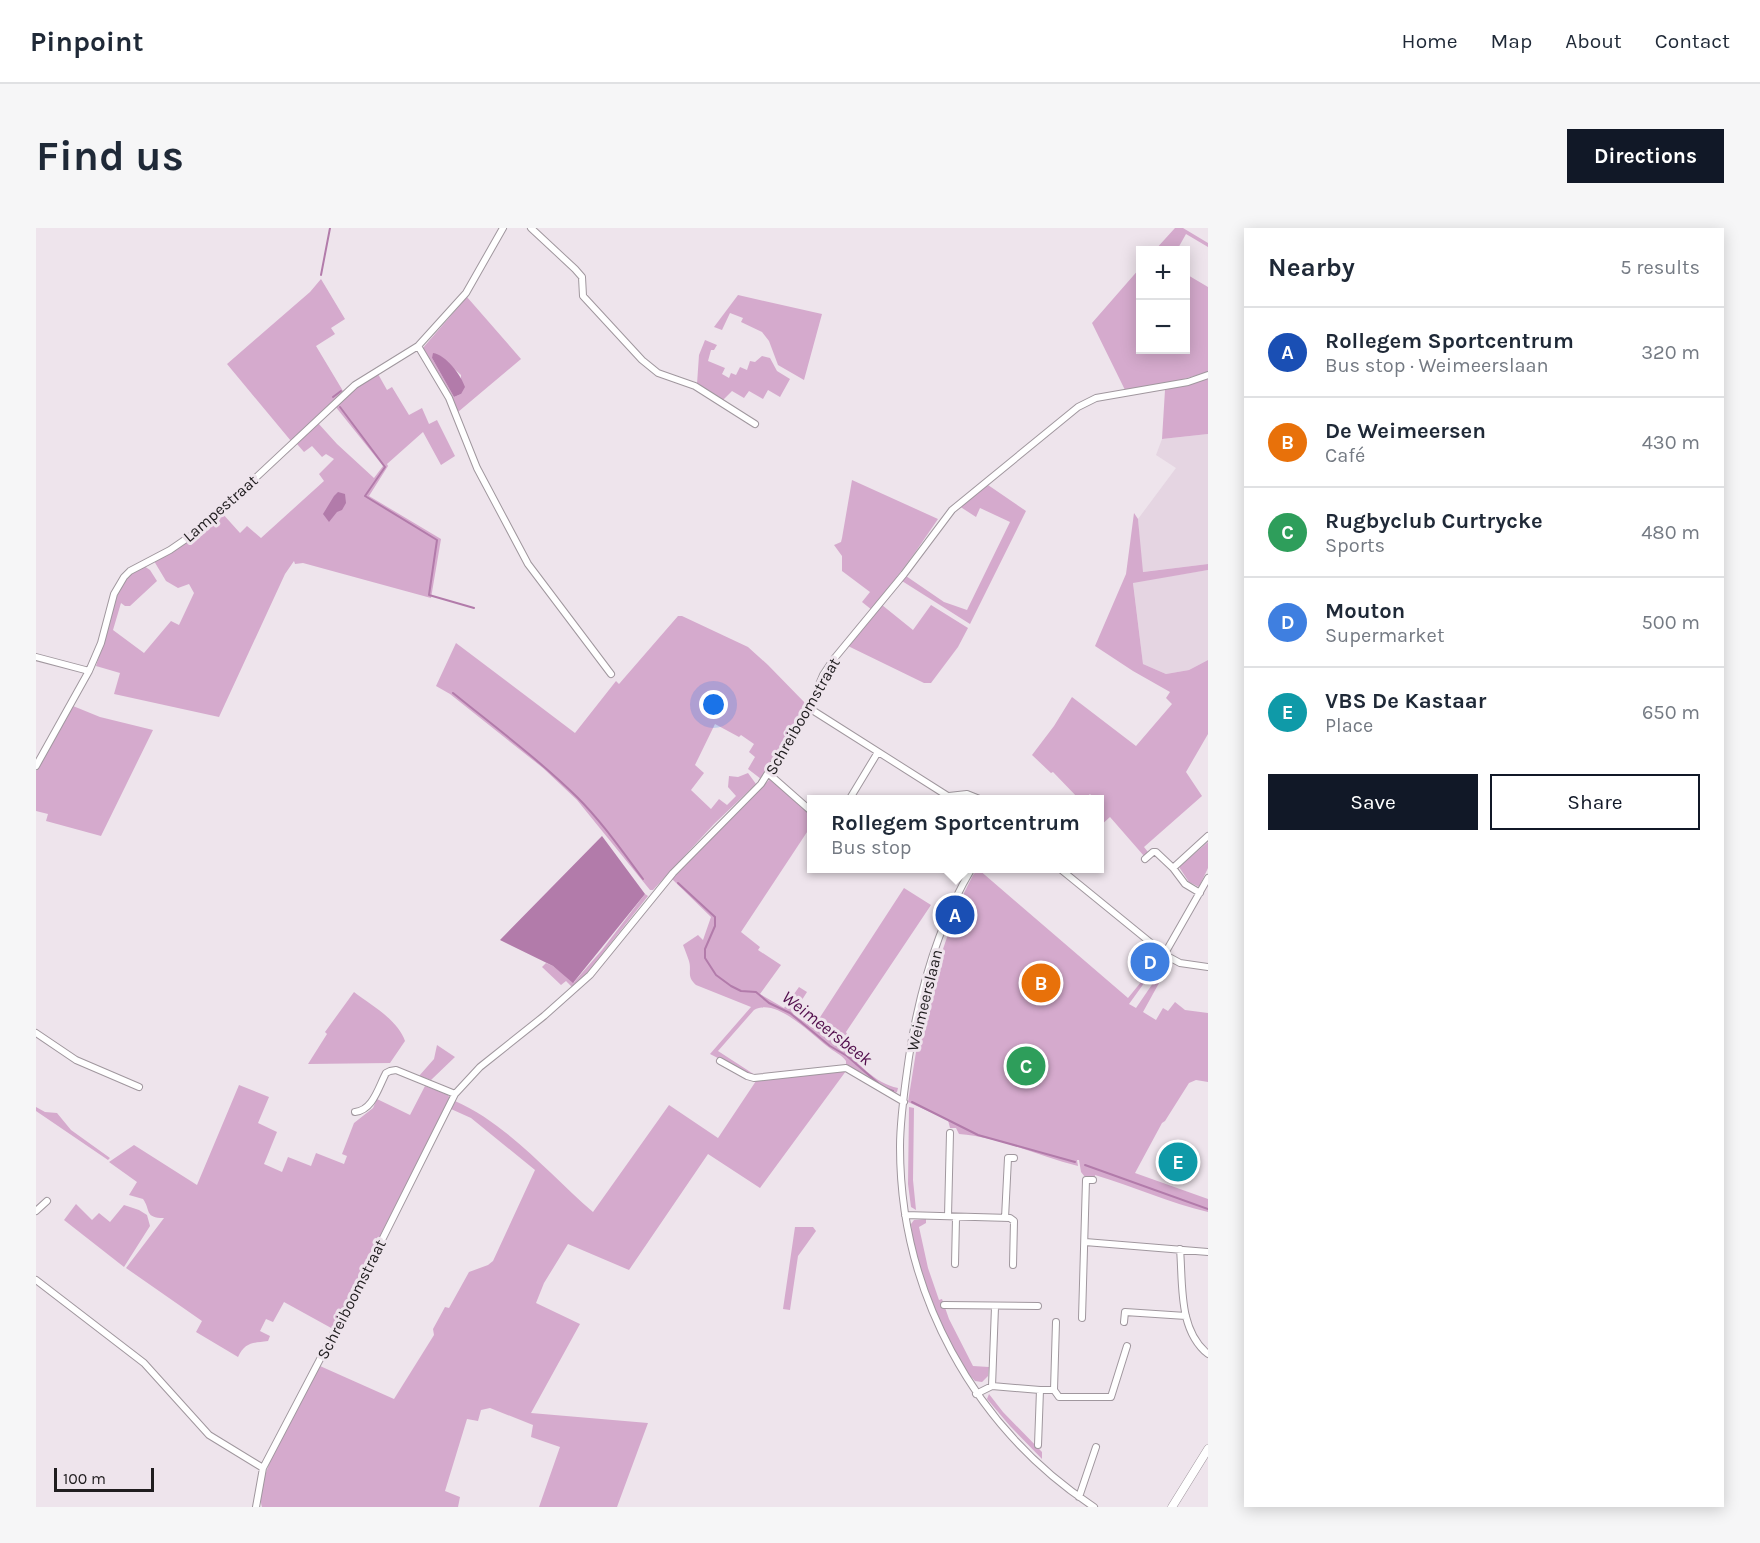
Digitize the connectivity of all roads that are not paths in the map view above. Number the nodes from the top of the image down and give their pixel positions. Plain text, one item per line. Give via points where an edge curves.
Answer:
1 (503, 228) edge
2 (531, 228) edge
3 (418, 346) junction
4 (1208, 375) edge
5 (755, 424) dead end
6 (36, 657) edge
7 (88, 671) junction
8 (611, 674) dead end
9 (810, 708) junction
10 (878, 753) junction
11 (36, 766) edge
12 (769, 774) junction
13 (852, 795) edge
14 (947, 795) edge
15 (807, 807) edge
16 (1208, 836) edge
17 (1145, 859) dead end
18 (1173, 868) junction
19 (970, 873) edge
20 (1065, 873) edge
21 (1208, 878) edge
22 (1200, 893) junction
23 (1164, 955) junction
24 (1208, 967) edge
25 (36, 1034) edge
26 (720, 1060) dead end
27 (139, 1088) dead end
28 (455, 1094) junction
29 (904, 1102) junction
30 (355, 1112) dead end
31 (950, 1133) dead end
32 (1014, 1158) dead end
33 (1094, 1180) dead end
34 (47, 1201) dead end
35 (36, 1211) edge
36 (906, 1215) junction
37 (952, 1217) junction
38 (1005, 1218) junction
39 (1085, 1242) junction
40 (1180, 1249) junction
41 (1208, 1252) edge
42 (955, 1264) dead end
43 (1013, 1265) dead end
44 (36, 1280) edge
45 (945, 1305) dead end
46 (1038, 1306) dead end
47 (994, 1307) junction
48 (1186, 1316) junction
49 (1082, 1318) dead end
50 (1056, 1322) dead end
51 (1124, 1322) dead end
52 (1127, 1346) dead end
53 (1208, 1354) edge
54 (992, 1386) junction
55 (1040, 1390) junction
56 (1054, 1390) junction
57 (976, 1394) junction
58 (1038, 1445) dead end
59 (1096, 1448) dead end
60 (1208, 1449) edge
61 (263, 1468) junction
62 (1079, 1497) junction
63 (256, 1507) edge
64 (1094, 1507) edge
65 (1173, 1507) edge

1 - 3 street, Lampestraat via 466,293
2 - 5 street via 582,277 583,296 642,360 658,372 695,386
3 - 7 street, Lampestraat via 355,385 202,528 130,571 114,594 101,643
3 - 8 street via 449,398 477,468 528,564
4 - 9 street, Schreiboomstraat via 1096,398 1071,413 962,501 833,660
6 - 7 street
7 - 11 street, Lampestraat
9 - 10 street
9 - 12 street, Schreiboomstraat
10 - 13 street
10 - 14 street
12 - 15 street
12 - 28 street, Schreiboomstraat via 673,873 590,975 480,1066
16 - 18 street
17 - 18 street via 1156,852
18 - 22 street via 1185,884
19 - 29 street, Weimeerslaan via 943,927 928,971 912,1040
20 - 23 street
21 - 22 street
22 - 23 street
23 - 24 street via 1180,963
25 - 27 street via 76,1060
26 - 29 street via 754,1078 846,1068
28 - 30 street via 390,1071 370,1106
28 - 61 street, Schreiboomstraat
29 - 36 street, Weimeerslaan via 900,1146
31 - 37 street
32 - 38 street via 1008,1158
33 - 39 street via 1086,1180
34 - 35 street
36 - 37 street
36 - 57 street, Weimeerslaan via 910,1243 930,1307
37 - 38 street
37 - 42 street
38 - 43 street via 1014,1221
39 - 40 street
39 - 49 street
40 - 41 street
40 - 48 street
44 - 61 street via 144,1363 209,1435
45 - 47 street
46 - 47 street
47 - 54 street
48 - 51 street via 1125,1312
48 - 53 street via 1189,1330
50 - 56 street
52 - 56 street via 1111,1397 1059,1397
54 - 55 street
54 - 57 street
55 - 56 street
55 - 58 street
57 - 62 street, Weimeerslaan via 1038,1464
59 - 62 street
60 - 65 street
61 - 63 street, Schreiboomstraat
62 - 64 street, Weimeerslaan

